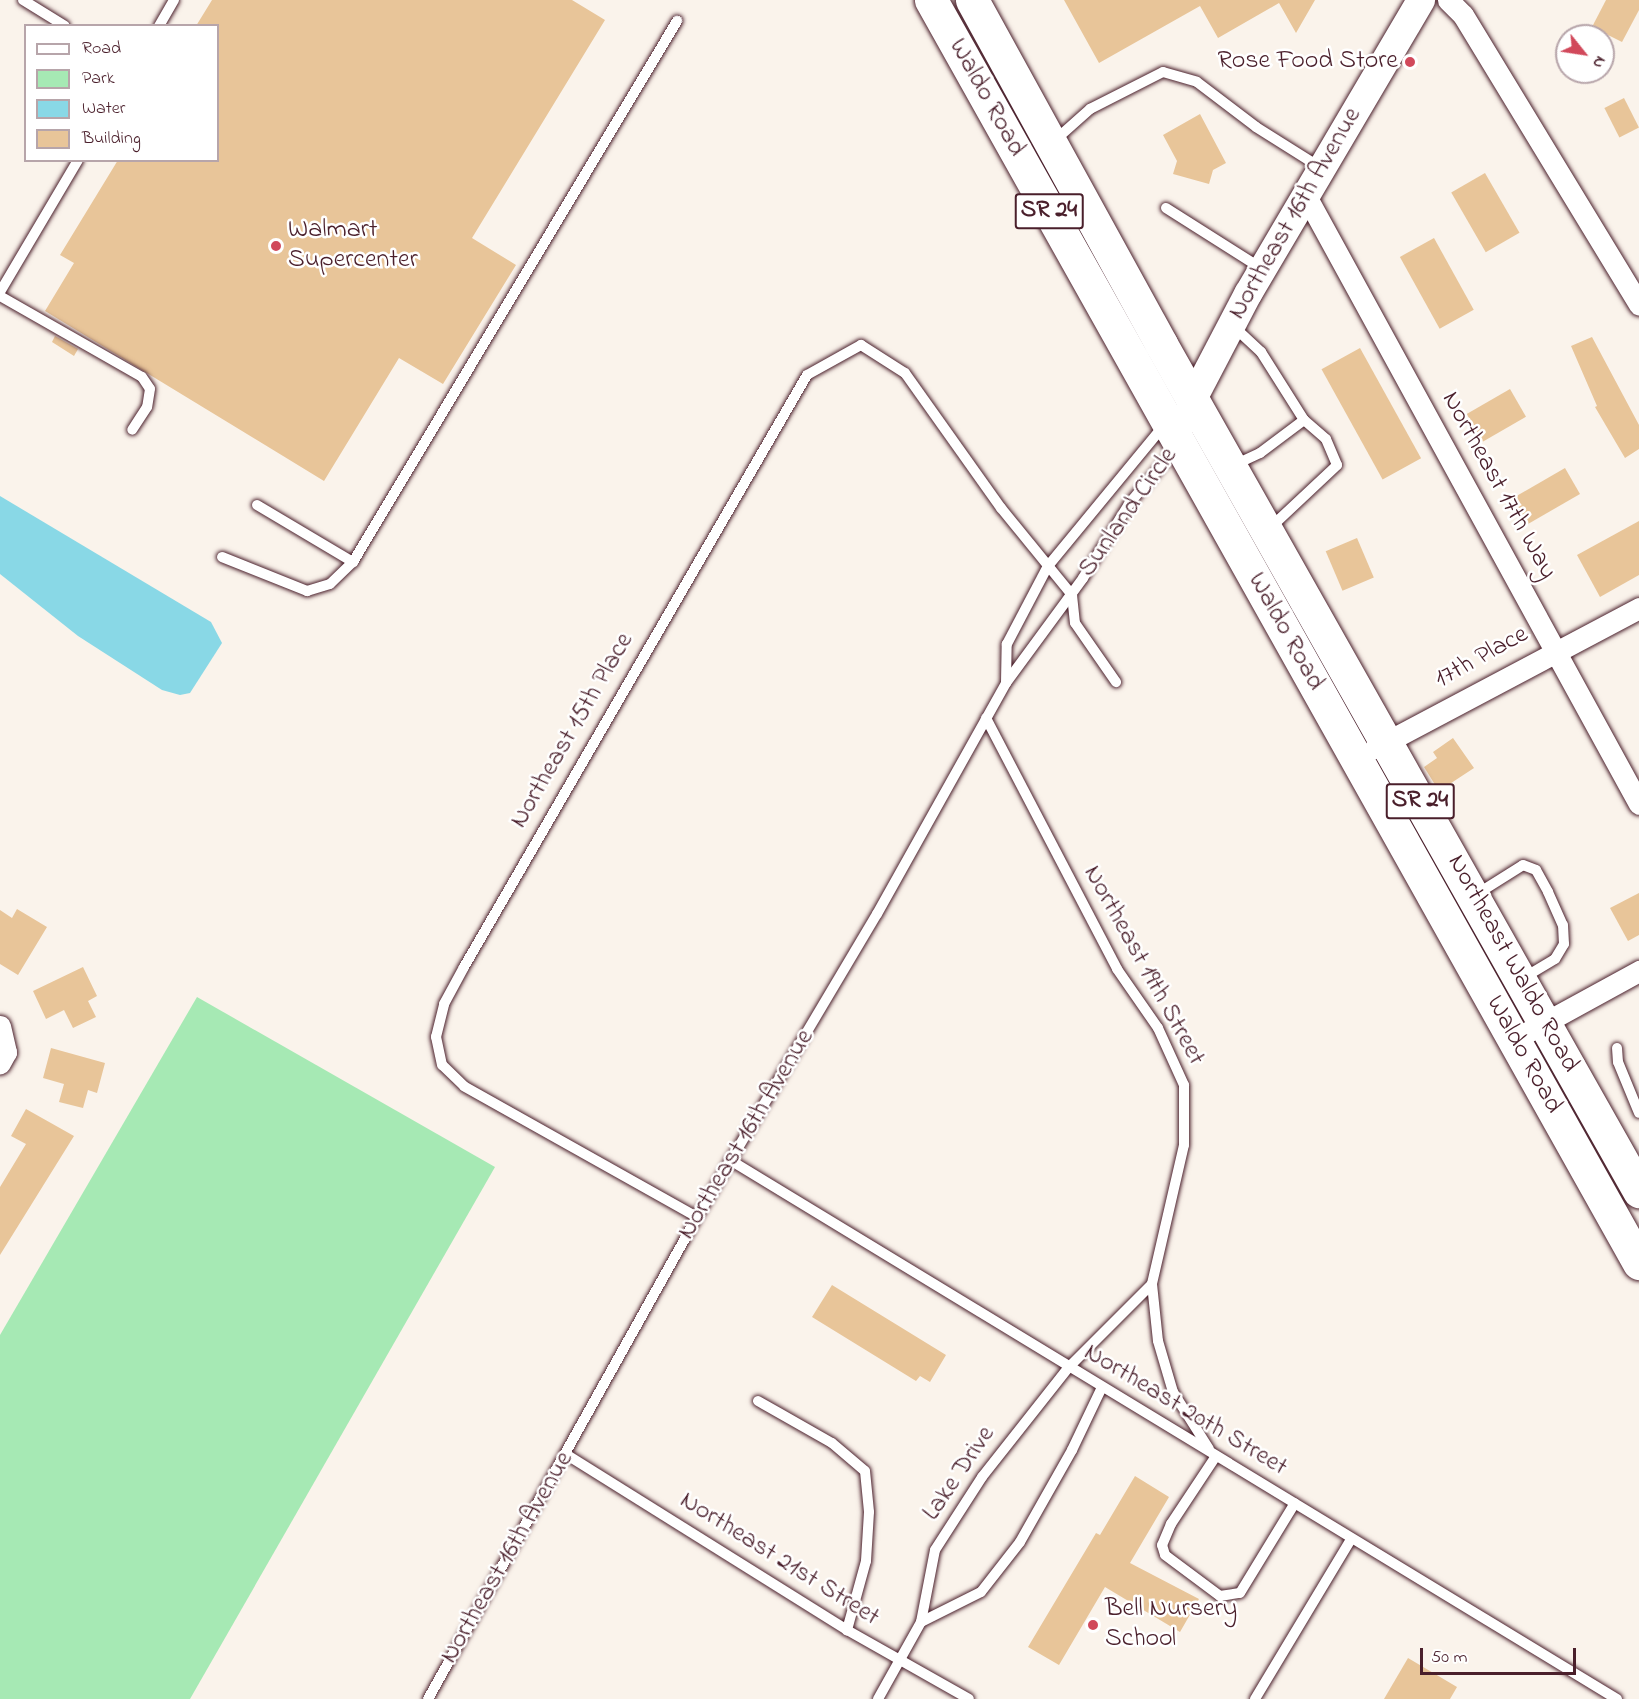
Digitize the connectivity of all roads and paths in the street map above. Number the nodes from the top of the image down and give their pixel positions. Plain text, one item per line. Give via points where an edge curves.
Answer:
1 (23, 0) edge
2 (174, 0) edge
3 (931, 0) edge
4 (972, 0) edge
5 (1421, 0) edge
6 (1448, 0) edge
7 (677, 21) dead end
8 (62, 24) edge
9 (160, 24) edge
10 (1051, 144) junction
11 (77, 162) edge
12 (1322, 168) junction
13 (1306, 196) junction
14 (1166, 208) dead end
15 (1263, 270) junction
16 (0, 294) edge
17 (1639, 305) edge
18 (1232, 325) junction
19 (1193, 399) junction
20 (1304, 420) junction
21 (132, 430) dead end
22 (1173, 433) junction
23 (1230, 467) junction
24 (257, 505) dead end
25 (1266, 530) junction
26 (222, 557) dead end
27 (353, 562) junction
28 (1048, 566) junction
29 (1295, 580) joint
30 (1072, 595) junction
31 (1639, 608) edge
32 (1557, 648) junction
33 (1116, 682) dead end
34 (1006, 683) junction
35 (986, 718) junction
36 (1386, 742) junction
37 (1354, 760) junction
38 (1639, 804) edge
39 (1474, 896) junction
40 (1639, 971) edge
41 (1522, 979) junction
42 (1546, 1022) junction
43 (0, 1026) edge
44 (1513, 1040) junction
45 (1617, 1048) dead end
46 (0, 1063) edge
47 (1639, 1113) edge
48 (730, 1160) junction
49 (1639, 1191) edge
50 (697, 1217) junction
51 (1639, 1263) edge
52 (1152, 1284) junction
53 (1069, 1367) junction
54 (1102, 1387) junction
55 (758, 1401) dead end
56 (1214, 1454) junction
57 (567, 1455) junction
58 (1295, 1503) junction
59 (1351, 1539) junction
60 (921, 1622) junction
61 (847, 1629) junction
62 (901, 1660) junction
63 (428, 1699) edge
64 (878, 1699) edge
65 (969, 1699) edge
66 (1255, 1699) edge
67 (1617, 1699) edge

1 - 8 lane
2 - 9 lane
3 - 22 highway, Waldo Road / SR 24
4 - 10 highway, Waldo Road / SR 24
5 - 12 street, Northeast 16th Avenue
6 - 17 street via 1463,15
7 - 27 lane
10 - 12 lane via 1090,109 1163,72 1197,82 1256,127
10 - 19 highway, Waldo Road / SR 24
11 - 16 lane
12 - 13 street, Northeast 16th Avenue
13 - 15 street, Northeast 16th Avenue
13 - 32 street, Northeast 17th Way
14 - 15 lane
15 - 18 street, Northeast 16th Avenue
16 - 21 lane via 142,377 150,389 147,407
18 - 19 street, Northeast 16th Avenue
18 - 20 lane via 1261,352
19 - 22 street, Sunland Circle
19 - 23 highway, Waldo Road / SR 24
20 - 23 lane via 1260,453
20 - 25 lane via 1326,439 1337,465 1292,512
22 - 28 lane, Sunland Circle
22 - 30 lane, Sunland Circle
22 - 37 highway, Waldo Road / SR 24
23 - 25 highway, Waldo Road / SR 24
24 - 27 lane
25 - 29 highway, Waldo Road / SR 24
26 - 27 lane via 307,591 330,584
28 - 30 lane
28 - 34 lane, Northeast 16th Avenue via 1007,644
28 - 50 lane, Northeast 15th Place via 905,373 861,345 807,375 444,1004 436,1037 442,1065 464,1086
29 - 36 highway, Northeast Waldo Road / SR 24
30 - 33 lane via 1075,623
30 - 34 lane, Sunland Circle
31 - 32 street, 17th Place
32 - 36 street, 17th Place
32 - 38 street, Northeast 17th Way
34 - 35 lane, Northeast 16th Avenue
35 - 48 lane, Northeast 16th Avenue via 877,914
35 - 52 lane, Northeast 19th Street via 1118,969 1158,1028 1184,1085 1184,1145
36 - 37 street, 17th Place
36 - 39 highway, Northeast Waldo Road / SR 24
37 - 44 highway, Waldo Road / SR 24
39 - 41 highway, Northeast Waldo Road / SR 24
39 - 41 lane via 1523,865 1536,870 1563,925 1564,944 1555,959
40 - 42 street
41 - 42 highway, Northeast Waldo Road / SR 24
42 - 44 street
42 - 49 highway, Northeast Waldo Road / SR 24
43 - 46 street via 6,1052
44 - 51 highway, Waldo Road / SR 24
45 - 47 lane via 1624,1082
48 - 50 lane, Northeast 16th Avenue
48 - 53 lane, Northeast 20th Street
50 - 57 lane, Northeast 16th Avenue
52 - 53 lane, Lake Drive
52 - 56 lane, Northeast 19th Street via 1158,1341 1173,1392
53 - 54 lane, Northeast 20th Street
53 - 60 lane, Lake Drive via 1029,1413 935,1550
54 - 56 lane, Northeast 20th Street
54 - 60 lane via 1072,1450 1014,1550 981,1592
55 - 61 lane via 832,1443 865,1471 869,1512 866,1561
56 - 58 lane, Northeast 20th Street
56 - 58 lane via 1162,1545 1165,1555 1220,1596 1240,1593
57 - 61 lane, Northeast 21st Street
57 - 63 lane, Northeast 16th Avenue
58 - 59 lane, Northeast 20th Street
59 - 66 lane
59 - 67 lane, Northeast 20th Street
60 - 62 lane, Lake Drive
61 - 62 lane, Northeast 21st Street
62 - 64 lane, Lake Drive
62 - 65 lane, Northeast 21st Street

